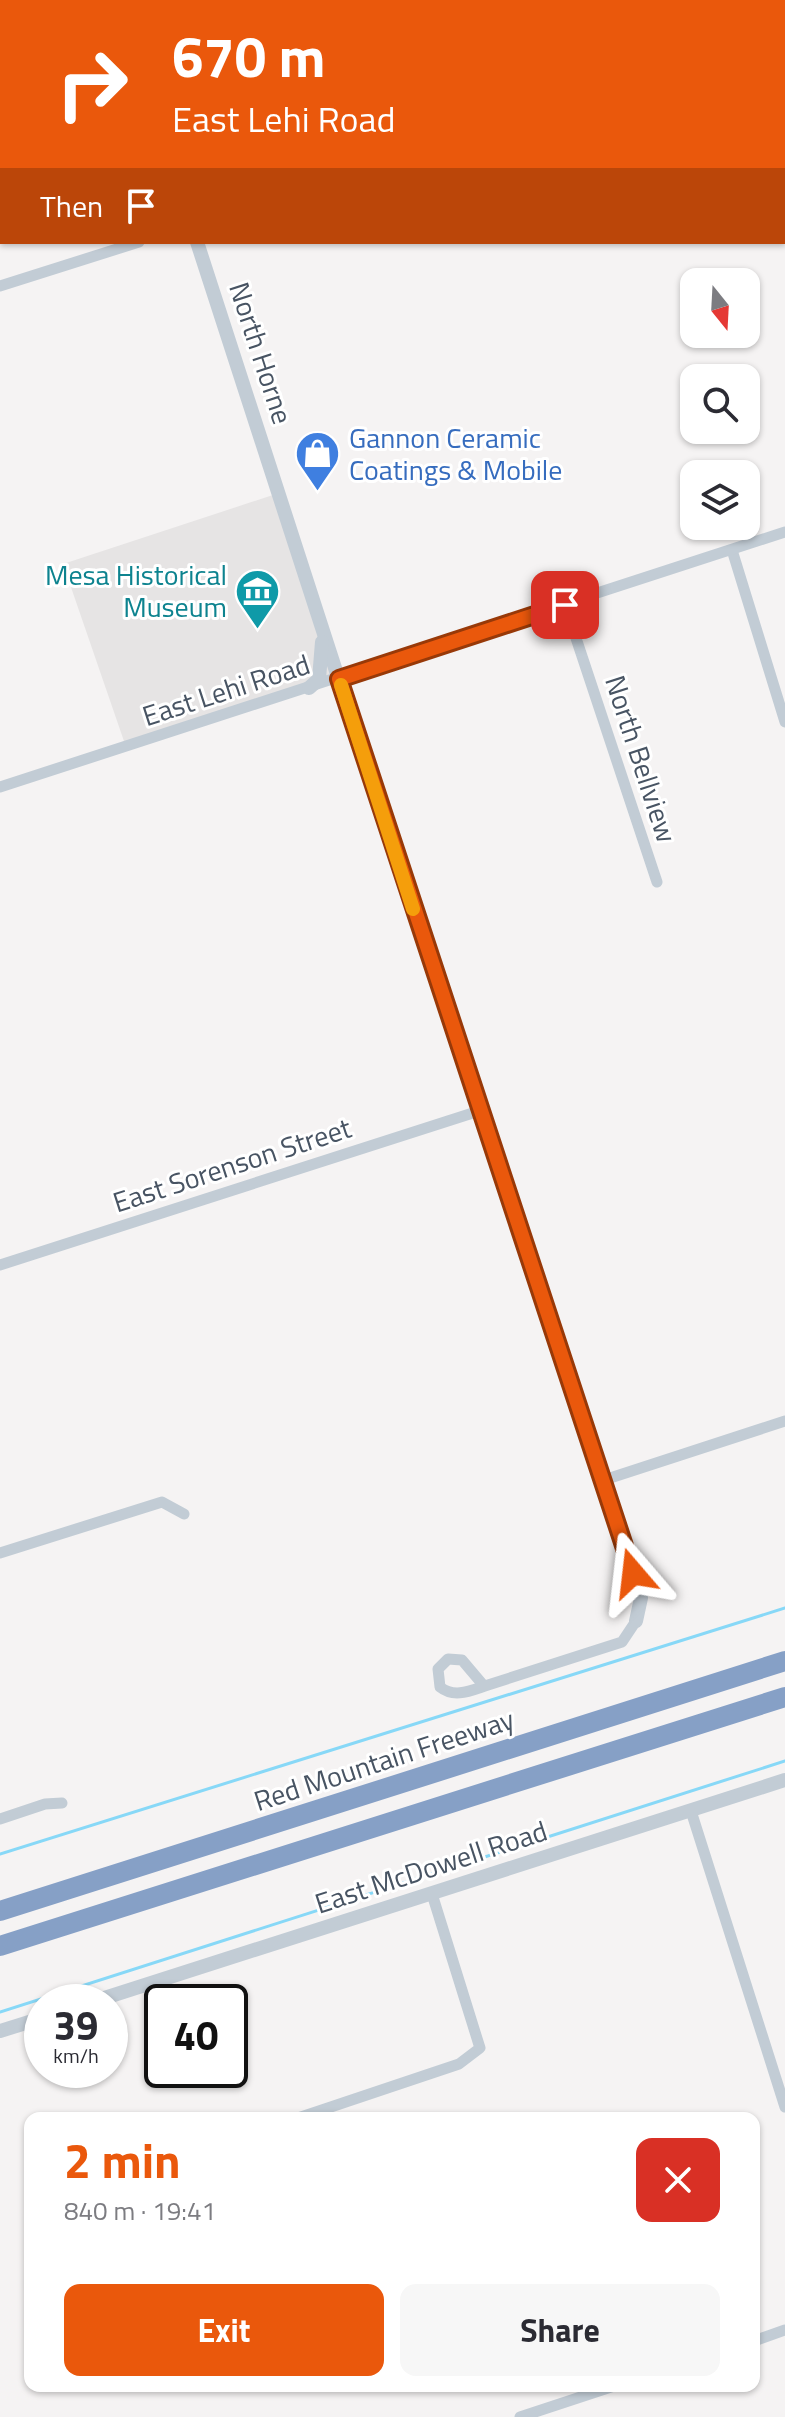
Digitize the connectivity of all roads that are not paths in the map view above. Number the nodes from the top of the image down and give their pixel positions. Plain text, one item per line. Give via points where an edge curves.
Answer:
1 (133, 244) edge
2 (198, 244) edge
3 (0, 286) edge
4 (785, 532) edge
5 (732, 550) junction
6 (565, 605) junction
7 (316, 610) junction
8 (339, 679) junction
9 (309, 688) junction
10 (785, 722) edge
11 (0, 787) edge
12 (657, 882) dead end
13 (479, 1111) junction
14 (0, 1265) edge
15 (785, 1421) edge
16 (604, 1480) junction
17 (184, 1514) dead end
18 (0, 1553) edge
19 (636, 1621) joint
20 (785, 1661) edge
21 (484, 1686) dead end
22 (785, 1697) edge
23 (785, 1780) edge
24 (62, 1803) dead end
25 (691, 1811) junction
26 (0, 1819) edge
27 (432, 1894) junction
28 (0, 1911) edge
29 (0, 1946) edge
30 (128, 1991) edge
31 (24, 2024) edge
32 (0, 2031) edge
33 (785, 2107) edge
34 (316, 2112) edge
35 (785, 2330) edge
36 (760, 2339) edge
37 (596, 2392) edge
38 (520, 2417) edge

1 - 3 street
2 - 7 street, North Horne
4 - 5 street, East Lehi Road
5 - 6 street, East Lehi Road
5 - 10 street
6 - 8 street, East Lehi Road
6 - 12 street, North Bellview
7 - 8 street, North Horne
7 - 9 street via 322,664 319,679
8 - 9 street, East Lehi Road
8 - 13 street, North Horne
9 - 11 street, East Lehi Road
13 - 14 street, East Sorenson Street
13 - 16 street, North Horne
15 - 16 street
16 - 19 street, North Horne via 641,1598
17 - 18 street via 162,1502
19 - 21 street via 622,1642
20 - 28 highway, Red Mountain Freeway
22 - 29 highway
23 - 25 street, East McDowell Road
24 - 26 street
25 - 27 street, East McDowell Road
25 - 33 street
27 - 30 street, East McDowell Road
27 - 34 street via 481,2045 459,2064
31 - 32 street
35 - 36 street
37 - 38 street

